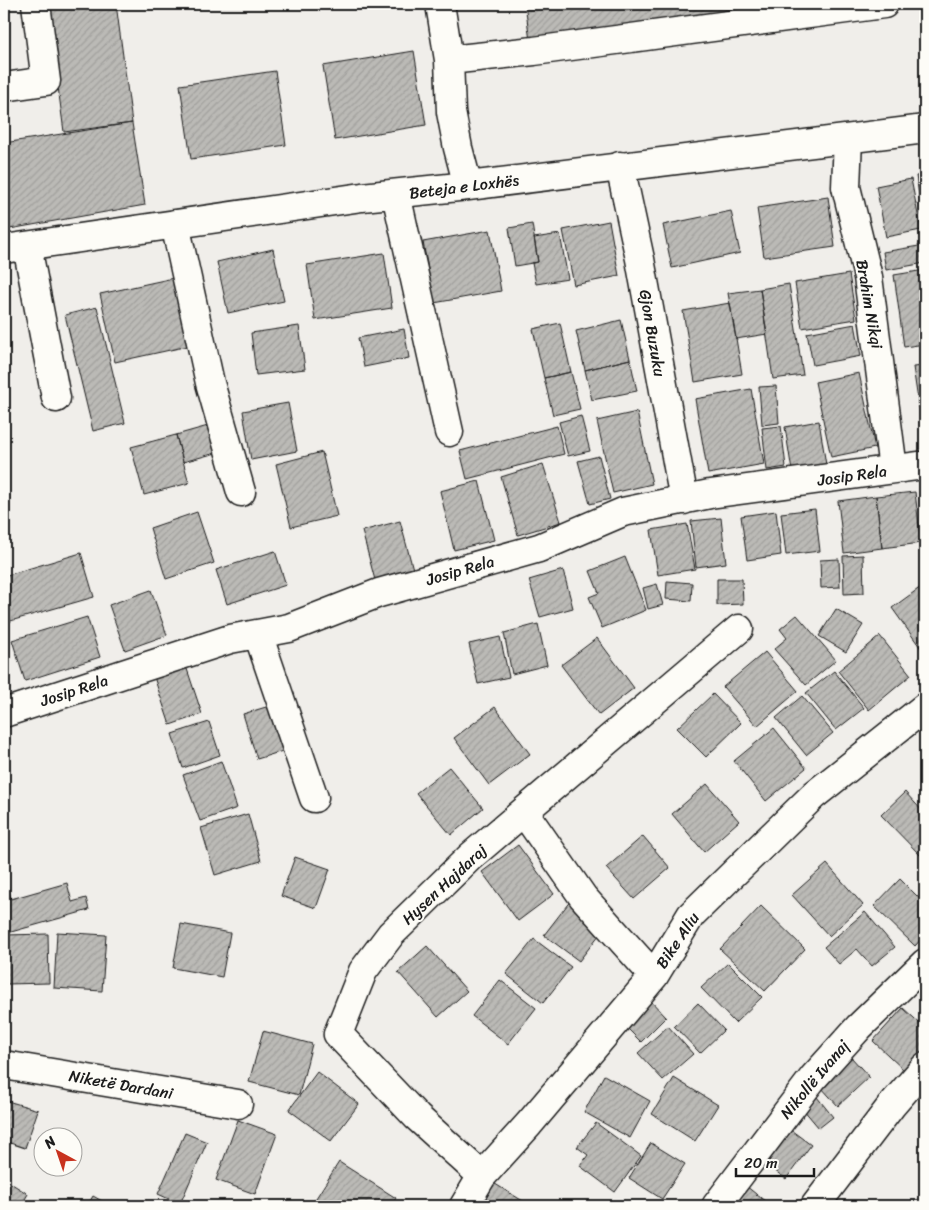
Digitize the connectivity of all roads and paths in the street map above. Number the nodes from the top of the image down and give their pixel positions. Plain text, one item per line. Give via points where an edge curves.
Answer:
1 (36, 4) edge
2 (440, 4) edge
3 (872, 5) edge
4 (449, 60) junction
5 (4, 87) edge
6 (925, 129) edge
7 (848, 139) junction
8 (620, 166) junction
9 (468, 186) junction
10 (396, 194) junction
11 (175, 224) junction
12 (15, 248) edge
13 (56, 398) dead end
14 (449, 432) dead end
15 (925, 465) edge
16 (892, 469) junction
17 (241, 492) dead end
18 (684, 500) junction
19 (738, 629) dead end
20 (258, 634) junction
21 (925, 707) edge
22 (4, 713) edge
23 (314, 798) dead end
24 (524, 812) junction
25 (925, 963) edge
26 (654, 976) junction
27 (4, 1065) edge
28 (925, 1068) edge
29 (238, 1104) dead end
30 (482, 1176) junction
31 (464, 1206) edge
32 (716, 1206) edge
33 (815, 1206) edge

1 - 5 street via 46,81
2 - 4 street
3 - 4 street
4 - 9 street via 451,112
6 - 7 street, Beteja e Loxhës
7 - 8 street, Beteja e Loxhës
7 - 16 street, Brahim Nikqi via 846,187 868,277
8 - 9 street, Beteja e Loxhës
8 - 18 street, Gjon Buzuku
9 - 10 street, Beteja e Loxhës
10 - 11 street, Beteja e Loxhës
10 - 14 street
11 - 12 street, Beteja e Loxhës
11 - 17 street via 210,383
12 - 13 street
15 - 16 street, Josip Rela
16 - 18 street, Josip Rela
18 - 20 street, Josip Rela via 623,512 539,548 379,593 289,628
19 - 24 street, Hysen Hajdaraj
20 - 22 street, Josip Rela via 230,639
20 - 23 street
21 - 26 street, Bike Aliu via 814,795 739,867 691,915
24 - 26 street via 583,897
24 - 30 street, Hysen Hajdaraj via 470,857 391,934 363,971 338,1034 417,1117
25 - 32 street, Nikollë Ivanaj via 859,1027 813,1078
26 - 30 street, Bike Aliu
27 - 29 street, Niketë Dardani
28 - 33 street via 892,1105
30 - 31 street, Bike Aliu

